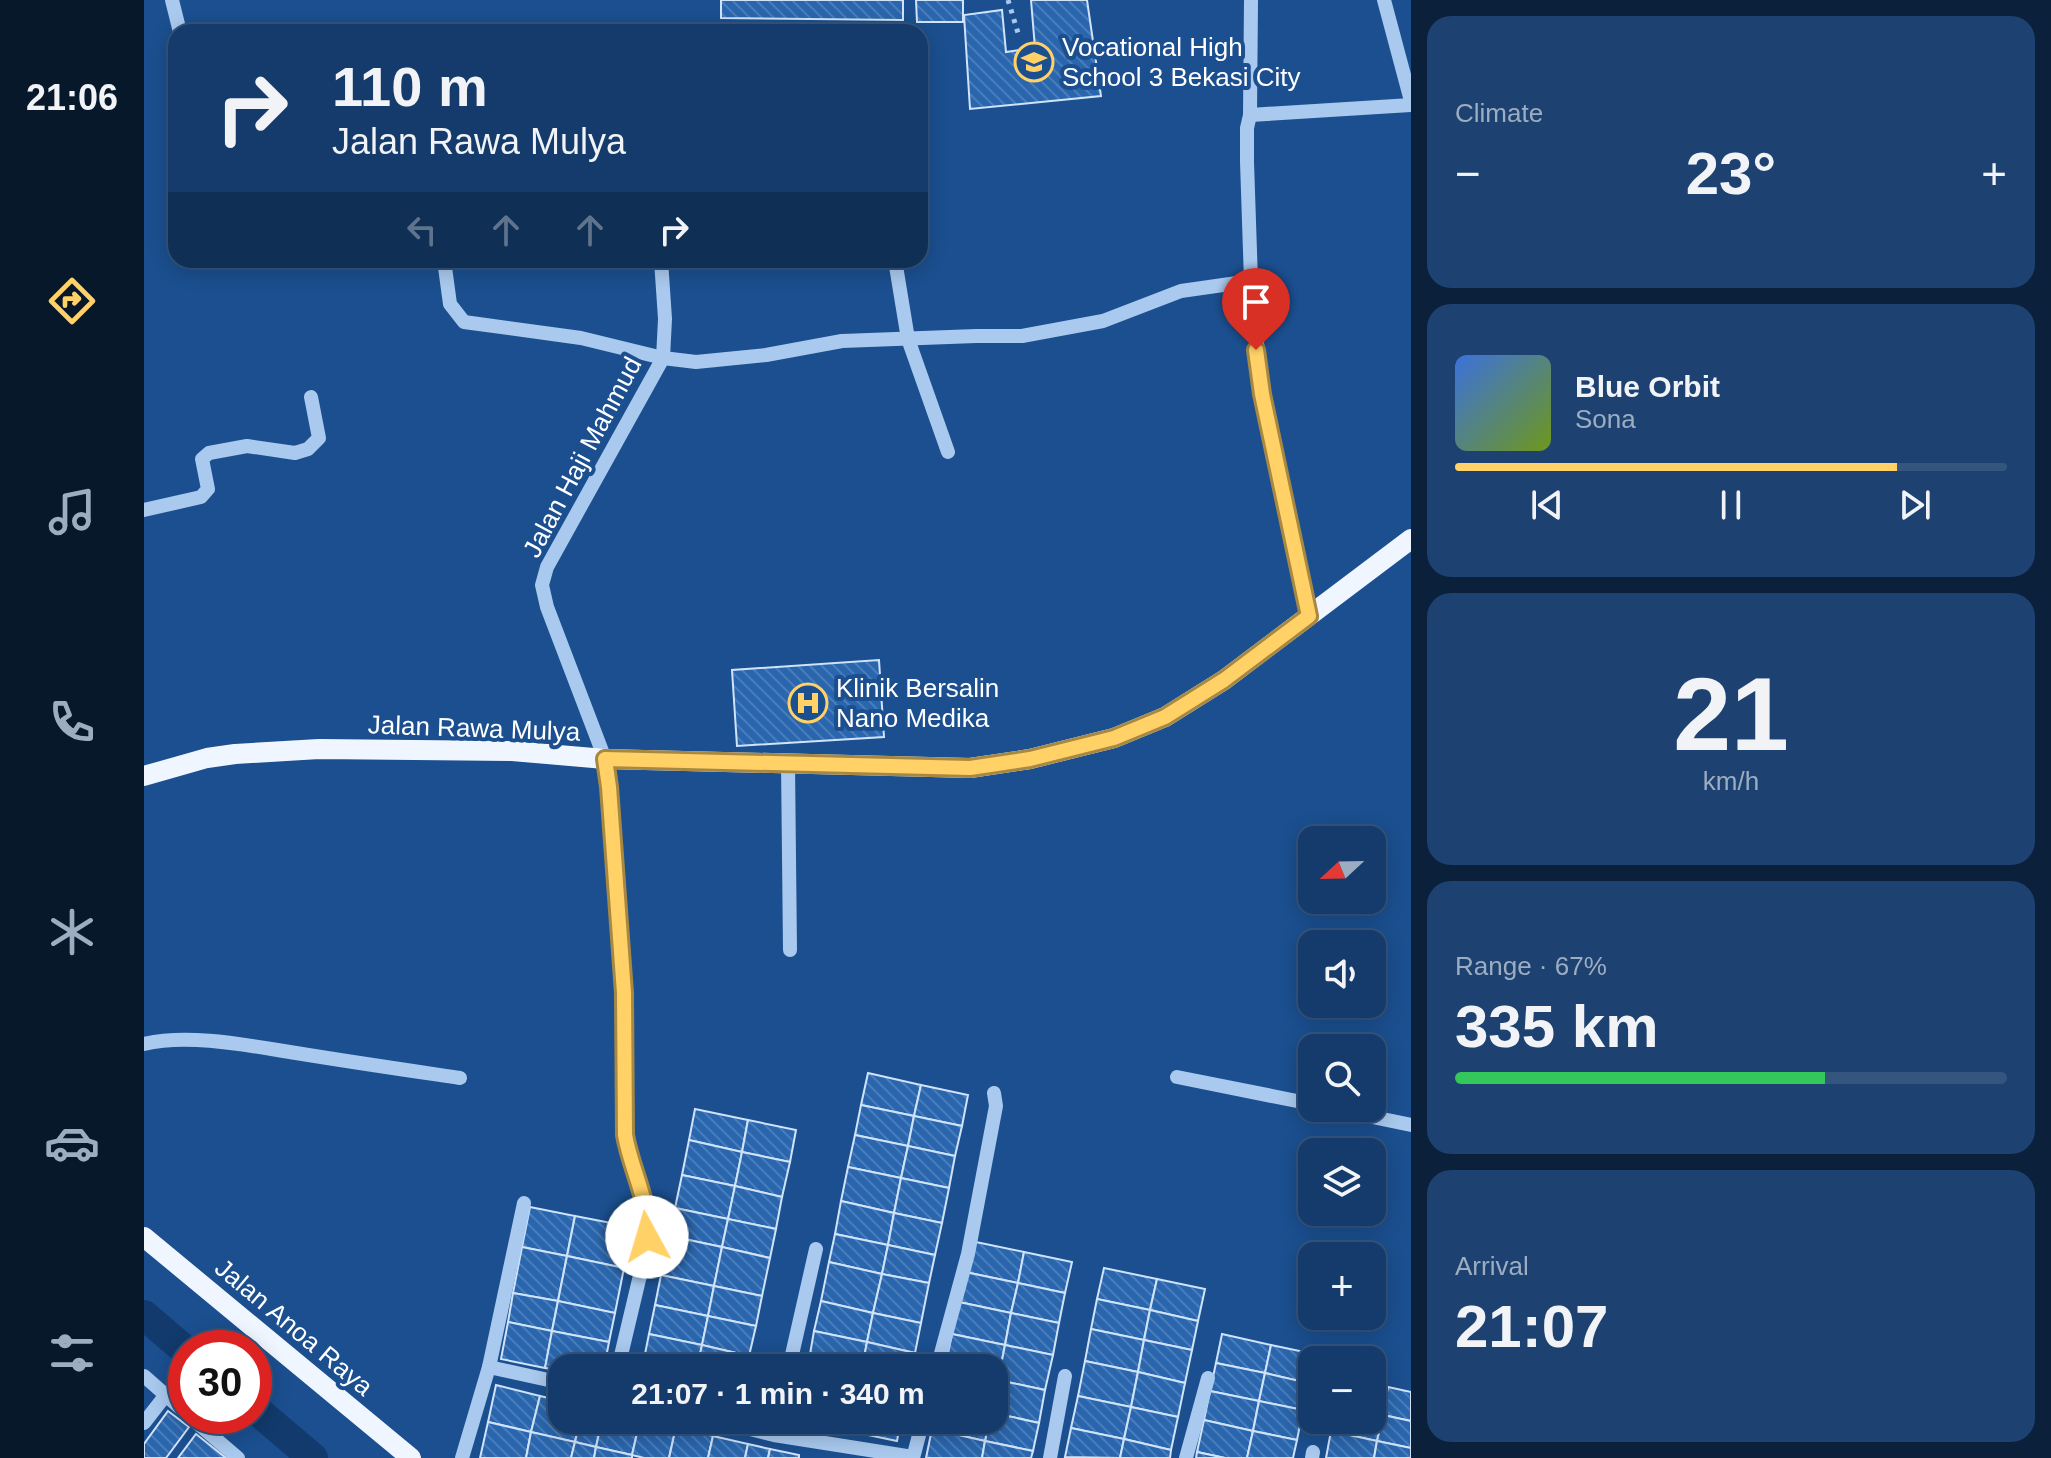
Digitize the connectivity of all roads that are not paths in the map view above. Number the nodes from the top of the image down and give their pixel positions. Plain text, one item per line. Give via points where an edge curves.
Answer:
1 (172, 0) edge
2 (1251, 0) edge
3 (1384, 0) edge
4 (178, 24) edge
5 (1411, 103) edge
6 (1250, 115) junction
7 (445, 268) edge
8 (662, 268) edge
9 (896, 268) edge
10 (1251, 281) junction
11 (908, 339) junction
12 (663, 358) junction
13 (311, 397) dead end
14 (948, 452) dead end
15 (144, 510) edge
16 (1411, 539) edge
17 (1309, 616) junction
18 (605, 759) junction
19 (788, 764) junction
20 (144, 776) edge
21 (790, 950) dead end
22 (144, 1044) edge
23 (1177, 1077) dead end
24 (460, 1078) dead end
25 (994, 1093) dead end
26 (1298, 1101) edge
27 (1386, 1120) edge
28 (1411, 1125) edge
29 (524, 1203) dead end
30 (144, 1237) edge
31 (816, 1249) dead end
32 (621, 1354) edge
33 (792, 1354) edge
34 (941, 1354) edge
35 (489, 1367) junction
36 (144, 1376) edge
37 (1065, 1376) dead end
38 (1208, 1378) dead end
39 (548, 1380) edge
40 (165, 1396) junction
41 (168, 1398) edge
42 (144, 1423) edge
43 (210, 1434) edge
44 (806, 1434) edge
45 (919, 1434) edge
46 (238, 1458) edge
47 (411, 1458) edge
48 (462, 1458) edge
49 (913, 1458) edge
50 (1050, 1458) edge
51 (1186, 1458) edge

1 - 4 street
2 - 6 street
3 - 5 street
5 - 6 street
6 - 10 street
7 - 12 street via 450,304 464,322 581,338
8 - 12 street
9 - 11 street
10 - 11 street via 1181,291 1103,321 1022,336
10 - 17 street via 1262,394
11 - 12 street via 842,341 713,361
11 - 14 street
12 - 18 street, Jalan Haji Mahmud via 547,567 542,585
13 - 15 street via 319,438 308,449 295,453 247,446 209,453 202,459 208,489 201,497
16 - 17 main road, Jalan Rawa Mulya
17 - 19 main road, Jalan Rawa Mulya via 1201,695 1114,738 970,768
18 - 19 main road, Jalan Rawa Mulya
18 - 20 main road, Jalan Rawa Mulya via 512,751 291,750 207,758
18 - 32 street, Jalan Haji Mahmud via 624,993 625,1135 648,1223
19 - 21 street
22 - 24 street via 182,1040 244,1045
23 - 26 street
25 - 34 street via 996,1106 968,1254
27 - 28 street
29 - 35 street
30 - 47 main road, Jalan Anoa Raya
31 - 33 street
35 - 39 street
35 - 48 street
36 - 40 street
37 - 50 street
38 - 51 street
40 - 41 street
40 - 42 street
43 - 46 street
44 - 49 street
45 - 49 street

